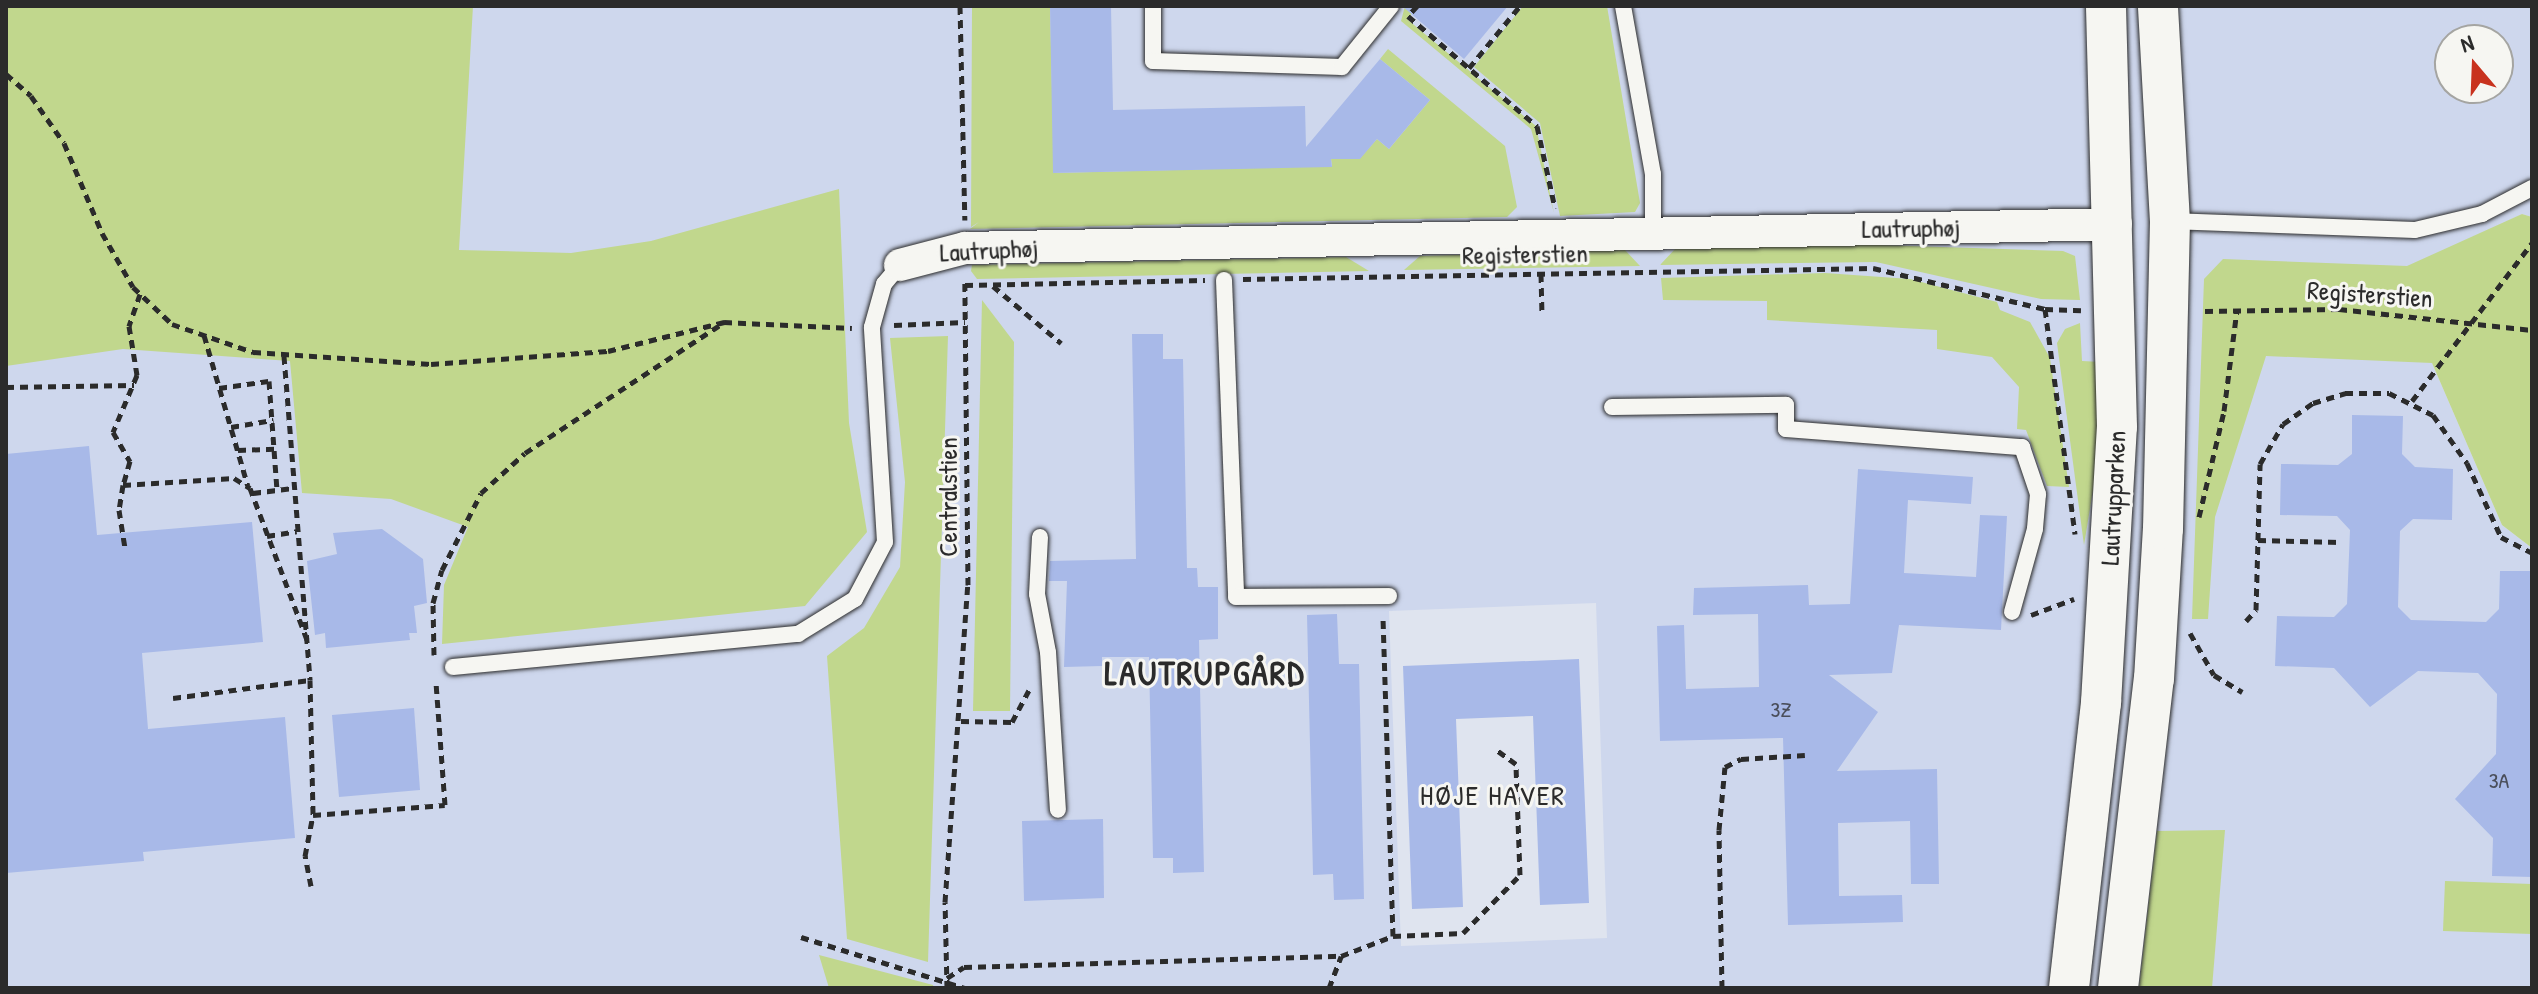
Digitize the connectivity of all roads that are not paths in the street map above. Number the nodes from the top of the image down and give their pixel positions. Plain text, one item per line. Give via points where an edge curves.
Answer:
1 (1153, 6) edge
2 (1391, 6) edge
3 (1623, 6) edge
4 (2106, 6) edge
5 (2158, 6) edge
6 (2532, 188) edge
7 (2170, 222) junction
8 (2116, 224) junction
9 (1653, 234) junction
10 (900, 265) joint
11 (1224, 280) road end
12 (1612, 407) dead end
13 (1040, 537) dead end
14 (1386, 596) road end
15 (2012, 612) road end
16 (453, 667) dead end
17 (1058, 810) dead end
18 (2069, 988) edge
19 (2118, 988) edge

1 - 2 lane via 1153,61 1342,67
3 - 9 lane via 1653,174
4 - 8 street, Lautrupparken
5 - 7 street, Lautrupparken
6 - 7 lane via 2482,214 2415,230
7 - 8 street, Lautruphøj
7 - 19 street, Lautrupparken via 2154,679
8 - 9 street, Lautruphøj
8 - 18 street, Lautrupparken via 2117,427 2087,589
9 - 10 street, Lautruphøj via 965,248
10 - 16 lane, Lautruphøj via 884,284 872,327 885,542 868,584 838,614 775,637
11 - 14 lane via 1236,597
12 - 15 lane via 1786,405 1786,429 2022,447 2038,494 2035,529
13 - 17 lane via 1037,594 1049,669

